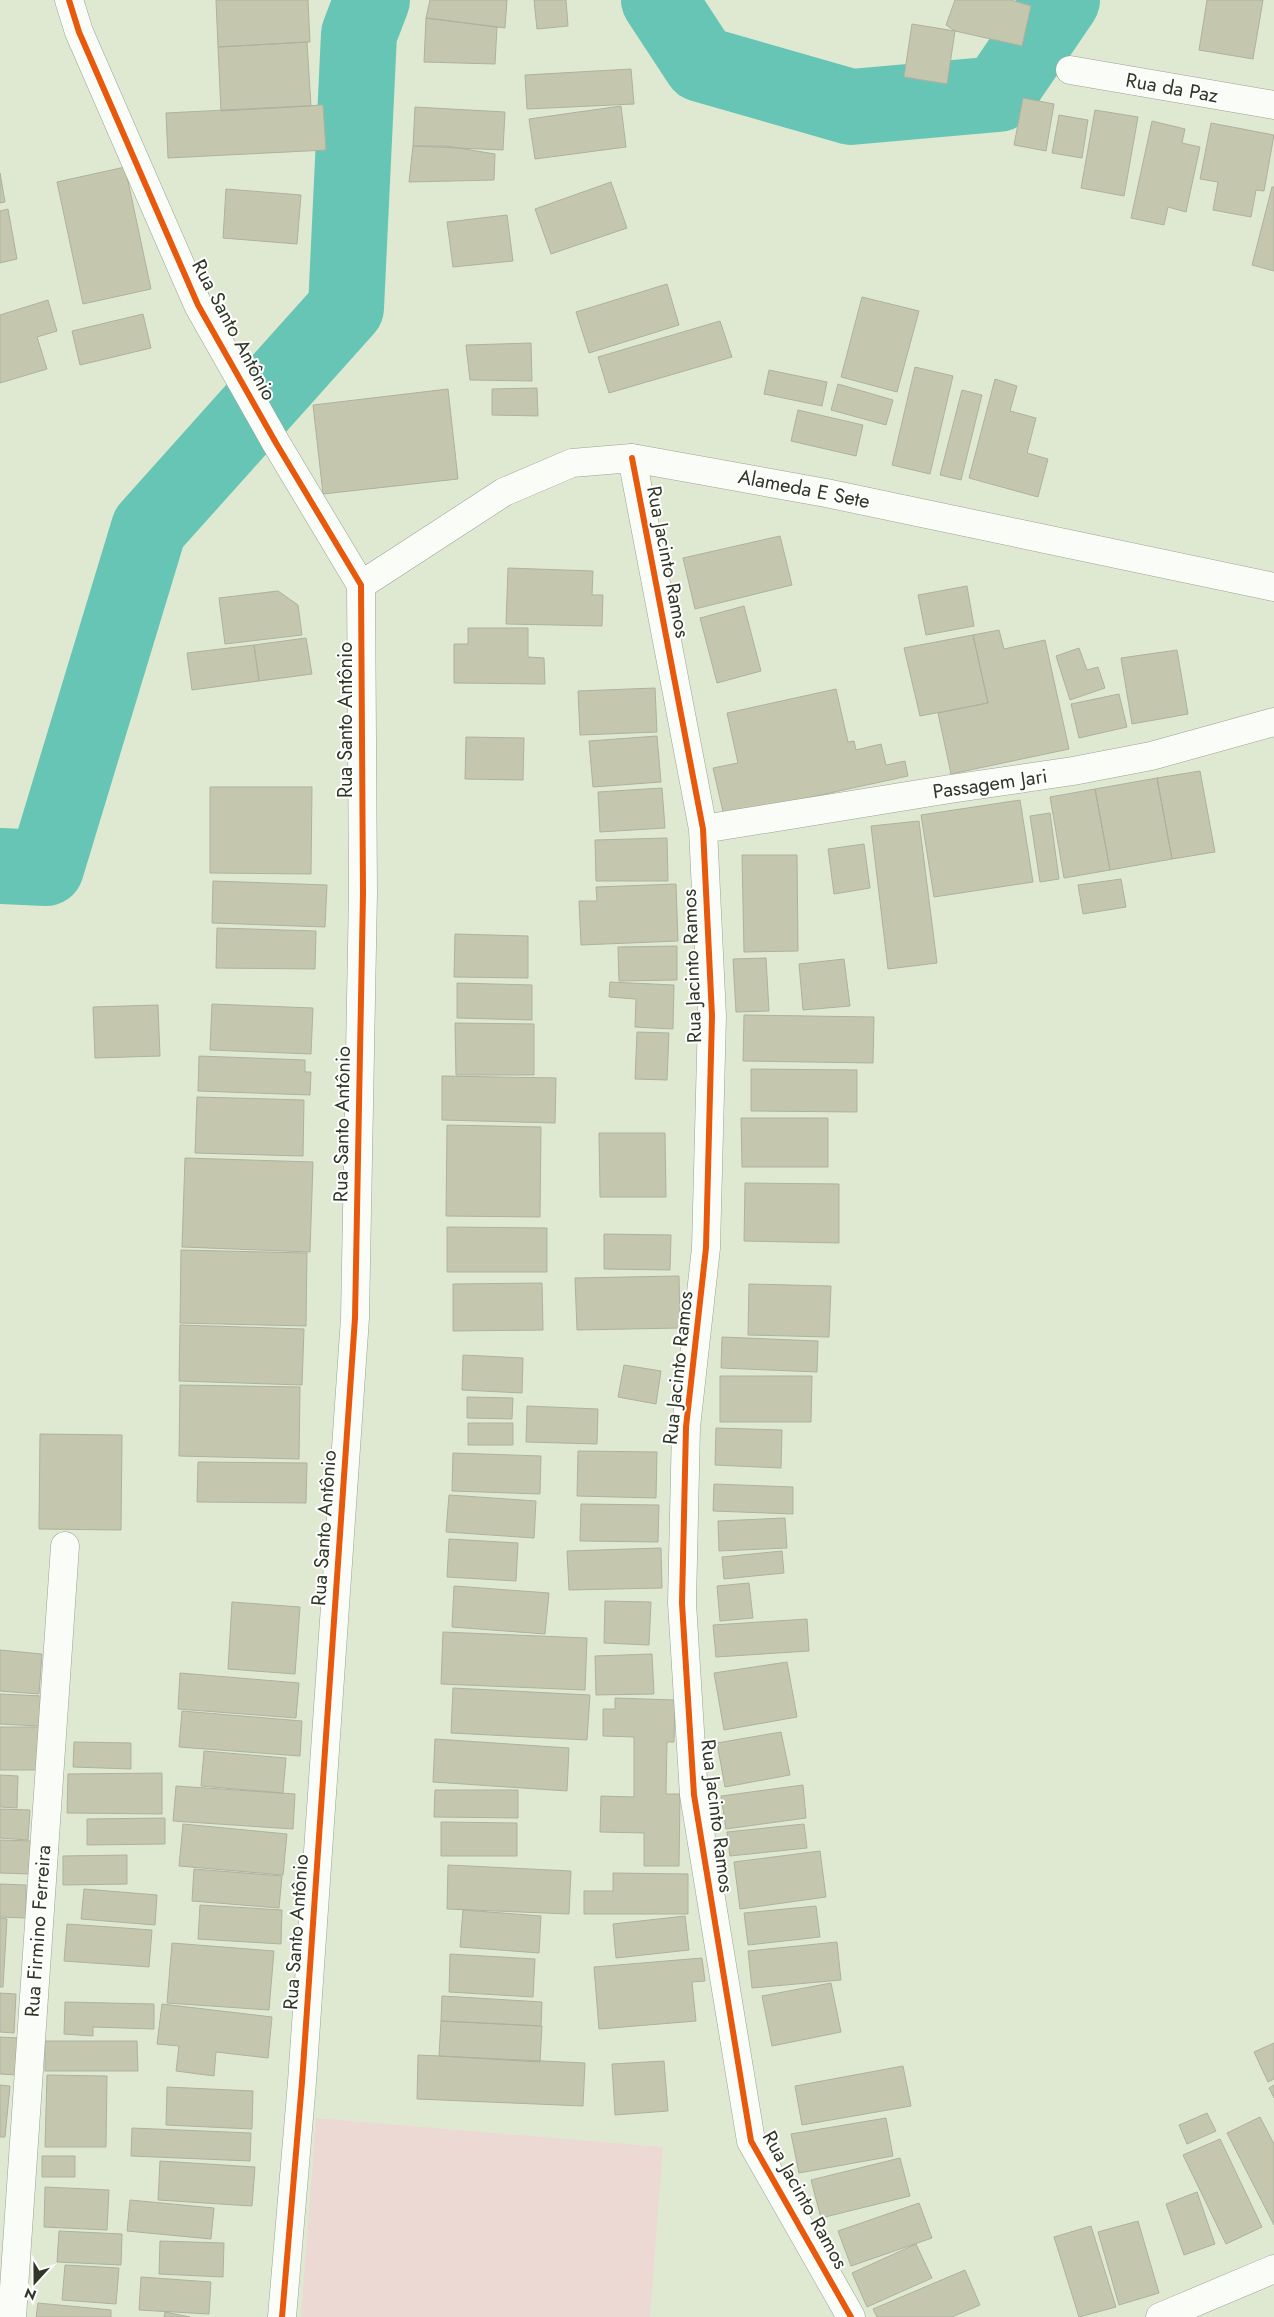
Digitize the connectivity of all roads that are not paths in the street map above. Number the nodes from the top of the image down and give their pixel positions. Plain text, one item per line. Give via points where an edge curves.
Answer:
1 (69, 0) edge
2 (1070, 70) dead end
3 (1274, 105) edge
4 (632, 458) junction
5 (361, 585) junction
6 (1274, 587) edge
7 (1274, 722) edge
8 (703, 829) junction
9 (65, 1546) dead end
10 (1274, 2269) edge
11 (12, 2317) edge
12 (282, 2317) edge
13 (851, 2317) edge
14 (1160, 2317) edge

1 - 5 street, Rua Santo Antônio via 79,32 198,305
2 - 3 street, Rua da Paz
4 - 5 street, Alameda E Sete via 572,463 504,492
4 - 6 street, Alameda E Sete via 826,493
4 - 8 street, Rua Jacinto Ramos
5 - 12 street, Rua Santo Antônio via 363,893 355,1318 302,2082
7 - 8 street, Passagem Jari via 1151,756 1073,772
8 - 13 street, Rua Jacinto Ramos via 712,1016 706,1248 686,1427 682,1603 694,1795 751,2141
9 - 11 street, Rua Firmino Ferreira
10 - 14 street

